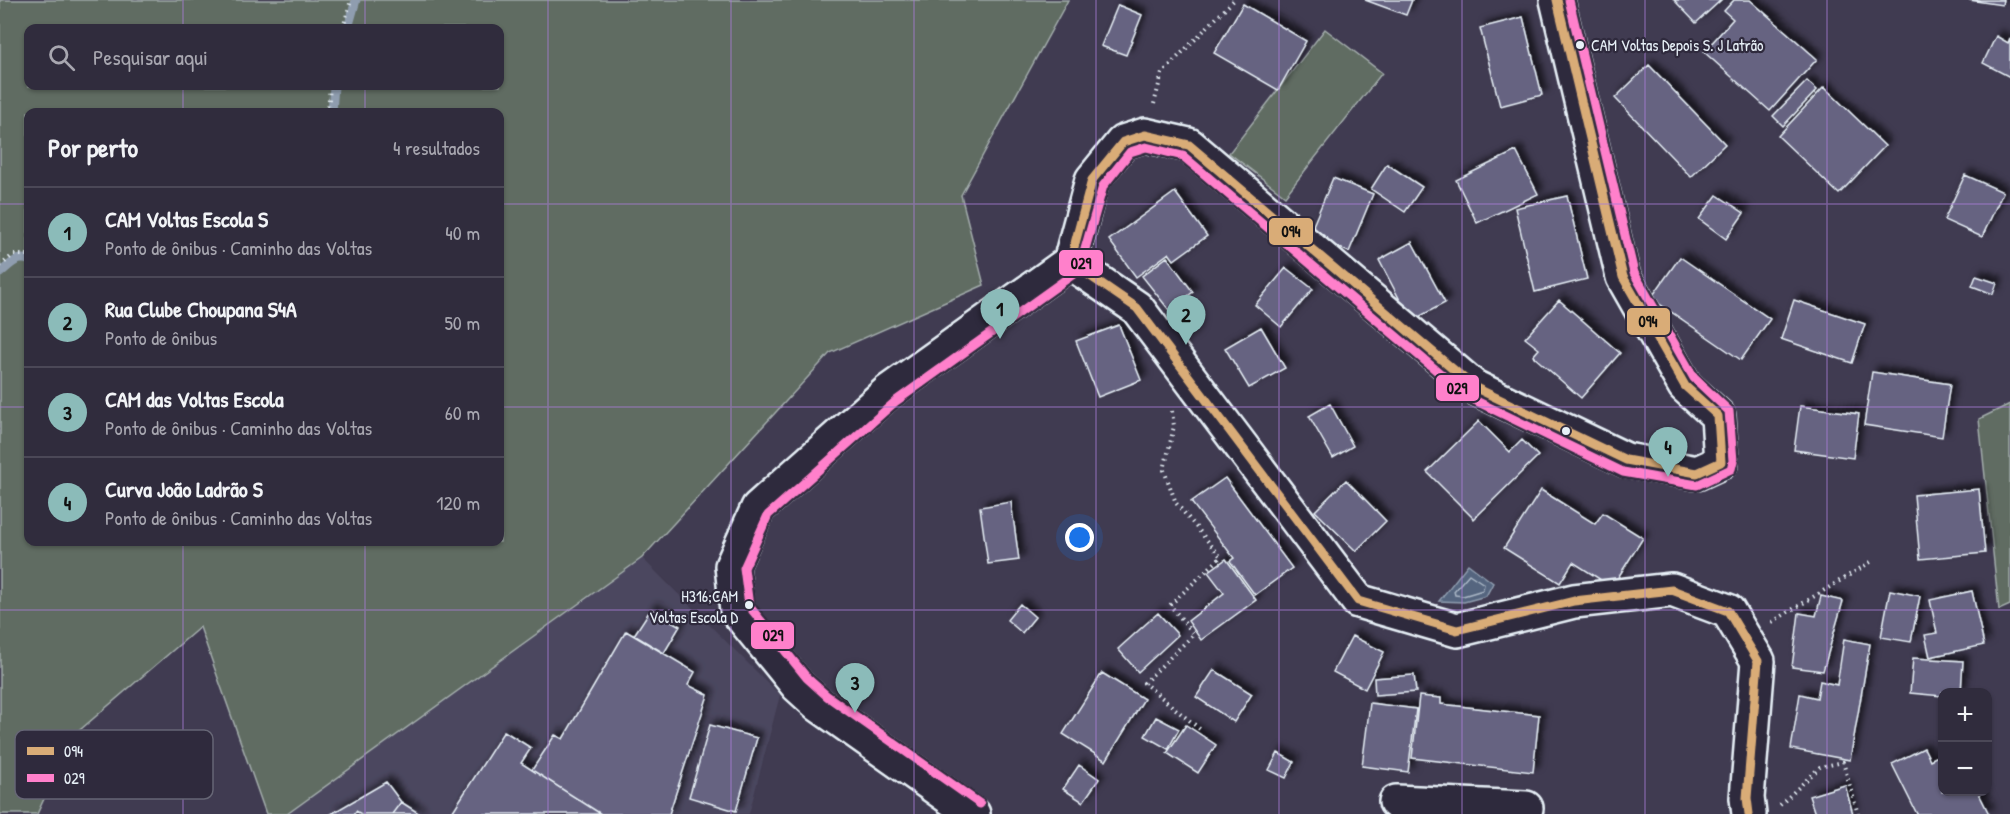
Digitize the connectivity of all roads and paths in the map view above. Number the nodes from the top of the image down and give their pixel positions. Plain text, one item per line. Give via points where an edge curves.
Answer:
1 (351, 0) edge
2 (1234, 0) edge
3 (1557, 0) edge
4 (344, 24) edge
5 (330, 90) edge
6 (327, 108) edge
7 (1145, 135) junction
8 (24, 255) edge
9 (1070, 262) junction
10 (0, 266) edge
11 (1171, 404) dead end
12 (1874, 560) dead end
13 (1744, 639) junction
14 (1201, 730) dead end
15 (1396, 802) dead end
16 (1764, 810) edge
17 (973, 814) edge
18 (1524, 814) edge
19 (1858, 814) edge

1 - 4 path
2 - 7 path via 1162,73
3 - 7 street via 1623,276 1685,386 1718,416 1721,462 1696,473 1626,460 1474,387 1190,145
5 - 6 path
7 - 9 street via 1123,142 1092,180
8 - 10 path via 14,255
9 - 13 street via 1137,308 1358,601 1457,630 1574,601 1672,590 1728,611
9 - 17 street via 888,393 758,508 732,566 737,611 798,686
11 - 14 path via 1174,426 1164,470 1176,503 1221,557 1170,605 1194,634 1144,683
12 - 13 path
13 - 16 street via 1758,661 1747,798
15 - 18 street via 1526,808
16 - 19 path via 1820,767 1844,762

